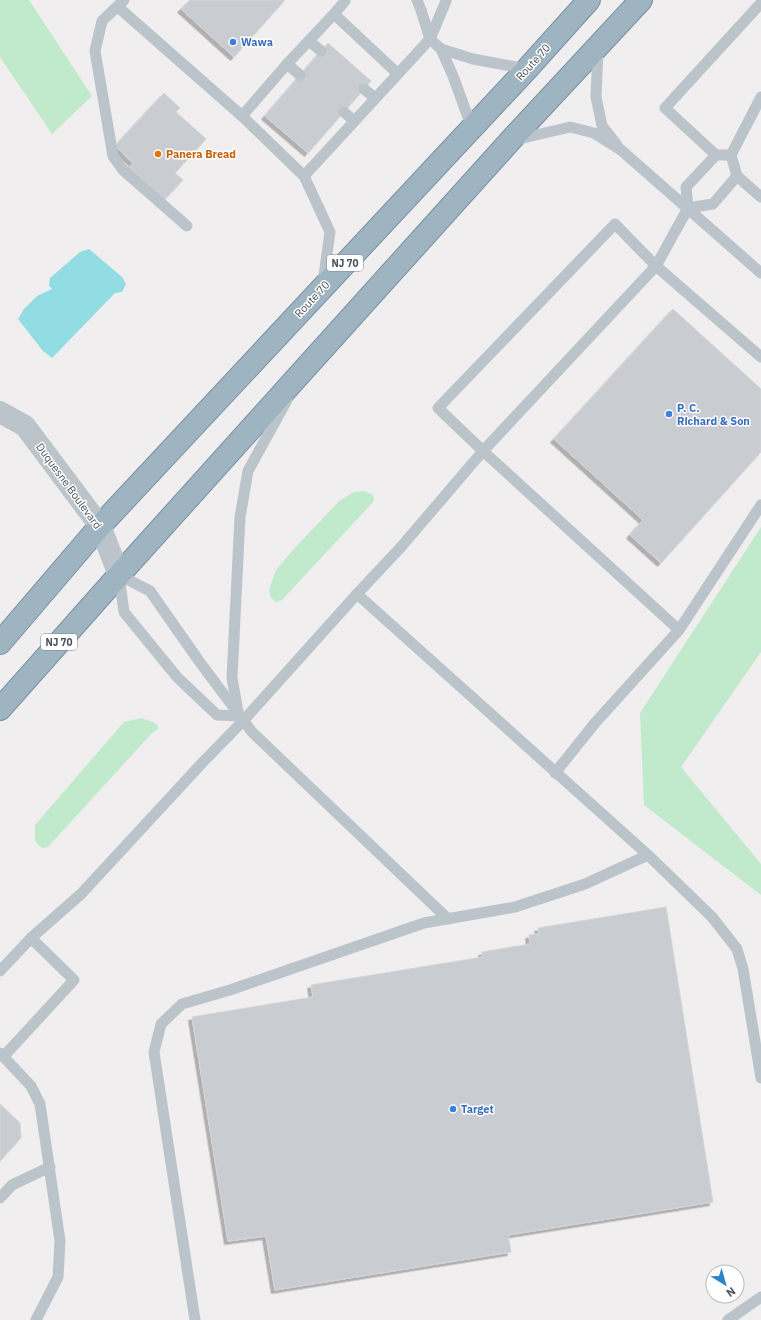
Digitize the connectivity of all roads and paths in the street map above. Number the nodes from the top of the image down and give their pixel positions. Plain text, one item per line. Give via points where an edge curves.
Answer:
1 (344, 0) edge
2 (417, 0) edge
3 (445, 0) edge
4 (589, 0) edge
5 (641, 0) edge
6 (121, 3) edge
7 (761, 3) edge
8 (334, 14) junction
9 (430, 39) junction
10 (309, 41) junction
11 (598, 47) junction
12 (441, 50) junction
13 (321, 51) dead end
14 (287, 64) junction
15 (527, 69) junction
16 (397, 73) junction
17 (300, 75) dead end
18 (364, 88) dead end
19 (761, 97) edge
20 (375, 98) junction
21 (344, 112) dead end
22 (242, 116) junction
23 (354, 121) junction
24 (472, 128) junction
25 (510, 141) junction
26 (621, 150) junction
27 (716, 155) junction
28 (731, 155) junction
29 (304, 176) junction
30 (737, 176) junction
31 (761, 197) edge
32 (688, 208) junction
33 (187, 226) dead end
34 (656, 266) junction
35 (761, 273) edge
36 (322, 288) junction
37 (761, 356) edge
38 (308, 365) junction
39 (0, 412) edge
40 (483, 452) junction
41 (761, 505) edge
42 (100, 526) junction
43 (119, 575) junction
44 (357, 594) junction
45 (679, 630) junction
46 (0, 643) edge
47 (0, 709) edge
48 (241, 718) junction
49 (555, 773) junction
50 (648, 855) junction
51 (448, 919) junction
52 (31, 938) junction
53 (0, 970) edge
54 (2, 1054) edge
55 (761, 1078) edge
56 (50, 1167) junction
57 (0, 1198) edge
58 (761, 1296) edge
59 (36, 1320) edge
60 (195, 1320) edge
61 (728, 1320) edge

1 - 8 lane
2 - 9 lane
3 - 9 lane
4 - 15 highway, Route 70 / NJ 70
5 - 11 highway, NJ 70
6 - 22 lane
6 - 33 lane via 102,21 95,50 113,156 123,170
7 - 27 lane via 665,108
8 - 10 lane
8 - 16 lane
9 - 12 lane
9 - 16 lane
10 - 13 lane
10 - 14 lane
11 - 25 highway, NJ 70
11 - 26 lane via 596,97 602,126
12 - 15 lane
12 - 24 lane
14 - 17 lane
14 - 22 lane
15 - 24 highway, Route 70 / NJ 70
16 - 20 lane
18 - 20 lane
19 - 28 lane
20 - 23 lane
21 - 23 lane
22 - 29 lane
23 - 29 lane
24 - 36 highway, Route 70 / NJ 70
25 - 26 lane via 570,127 594,133
25 - 38 highway, NJ 70
26 - 32 lane
27 - 28 lane
27 - 32 lane via 686,187
28 - 30 lane
29 - 36 lane via 330,232
30 - 31 lane
30 - 32 lane via 713,204
32 - 34 lane
32 - 35 lane
34 - 37 lane
34 - 40 lane
34 - 40 lane via 615,224 438,408
36 - 42 highway, Route 70 / NJ 70
38 - 43 highway, NJ 70
38 - 48 lane via 248,471 240,517 232,678
39 - 42 street, Duquesne Boulevard via 25,426
40 - 44 lane
40 - 45 lane
41 - 45 lane
42 - 43 street, Duquesne Boulevard
42 - 46 highway, NJ 70
43 - 47 highway, NJ 70
43 - 48 lane via 150,591
43 - 48 lane via 124,612 177,677 217,715
44 - 48 lane
44 - 49 lane
45 - 49 lane via 595,723
48 - 51 lane via 255,735
48 - 52 lane via 81,894
49 - 50 lane
50 - 51 lane via 585,884 515,907
50 - 55 lane via 712,917 737,949 744,968
51 - 60 lane via 424,923 182,1004 161,1024 154,1052
52 - 53 lane
52 - 54 lane via 74,980
54 - 56 lane via 31,1086 40,1104
56 - 57 lane via 12,1185
56 - 59 lane via 60,1240 58,1277
58 - 61 lane

